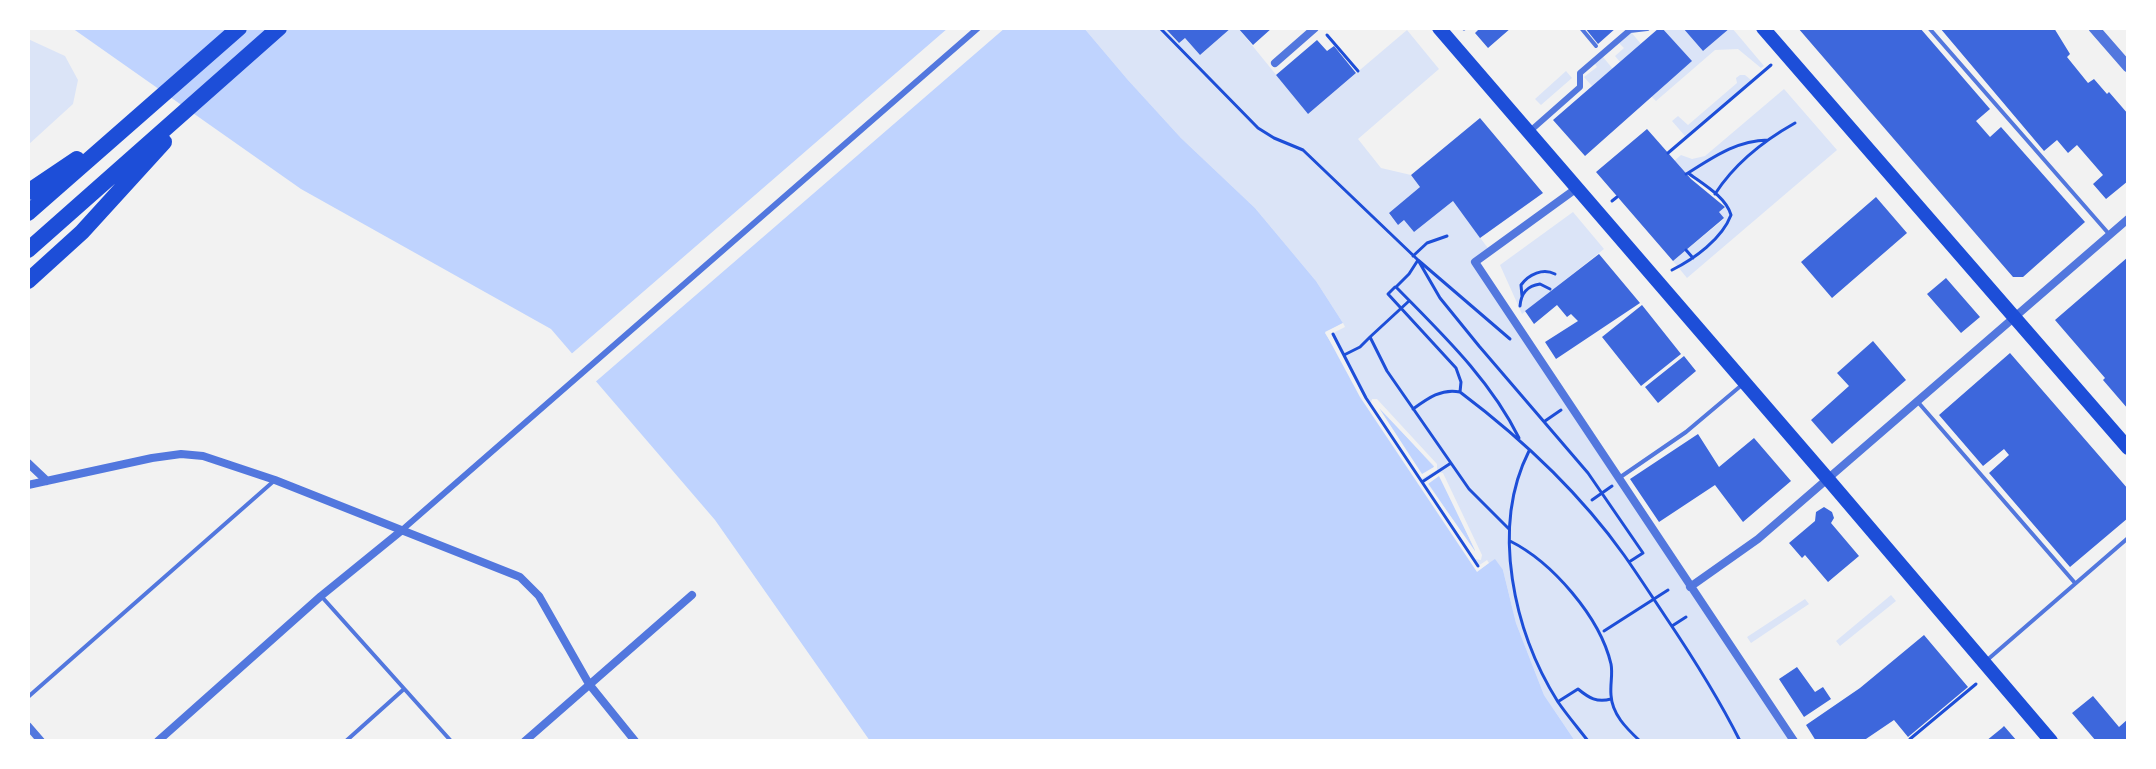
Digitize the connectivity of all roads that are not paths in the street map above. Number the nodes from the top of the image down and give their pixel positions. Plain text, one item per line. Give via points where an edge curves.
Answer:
1 (239, 28) edge
2 (279, 28) edge
3 (978, 28) edge
4 (1439, 28) edge
5 (1581, 28) edge
6 (1647, 28) edge
7 (1763, 28) edge
8 (1929, 28) edge
9 (2094, 28) edge
10 (1319, 29) edge
11 (1596, 46) dead end
12 (1275, 63) dead end
13 (2128, 67) edge
14 (195, 104) junction
15 (138, 117) junction
16 (1529, 132) junction
17 (1577, 188) junction
18 (28, 192) edge
19 (28, 213) edge
20 (2128, 219) edge
21 (2109, 235) junction
22 (28, 250) edge
23 (28, 281) edge
24 (2015, 316) junction
25 (1744, 382) junction
26 (1917, 401) junction
27 (2128, 448) edge
28 (28, 463) edge
29 (1827, 478) junction
30 (275, 480) junction
31 (1619, 480) junction
32 (47, 481) junction
33 (28, 485) edge
34 (401, 531) junction
35 (2128, 538) edge
36 (2075, 583) junction
37 (1690, 587) junction
38 (692, 595) dead end
39 (321, 596) junction
40 (1984, 663) junction
41 (589, 684) junction
42 (404, 688) junction
43 (28, 697) edge
44 (28, 726) edge
45 (41, 741) edge
46 (158, 741) edge
47 (346, 741) edge
48 (451, 741) edge
49 (525, 741) edge
50 (635, 741) edge
51 (1794, 741) edge
52 (2051, 741) edge

1 - 15 highway
2 - 14 highway
3 - 34 street
4 - 16 main road
5 - 11 lane
6 - 16 street via 1630,30 1580,73 1580,87
7 - 24 main road
8 - 21 lane
9 - 13 street
10 - 12 street
14 - 22 highway
14 - 23 highway via 82,232
15 - 18 highway
15 - 19 highway
16 - 17 main road
17 - 25 main road
17 - 31 street via 1475,262
20 - 21 street
21 - 24 street
24 - 26 street
24 - 27 main road
25 - 29 main road
25 - 31 lane
26 - 29 street
26 - 36 lane
28 - 32 street
29 - 37 street via 1758,539
29 - 40 main road
30 - 32 street via 181,454
30 - 34 street
30 - 43 lane
31 - 37 street
32 - 33 street
34 - 39 street
34 - 41 street via 520,577 539,596
35 - 36 lane
36 - 40 lane
37 - 51 street
38 - 41 street
39 - 42 lane
39 - 46 street
40 - 52 main road
41 - 49 street
41 - 50 street
42 - 47 lane
42 - 48 lane
44 - 45 street

